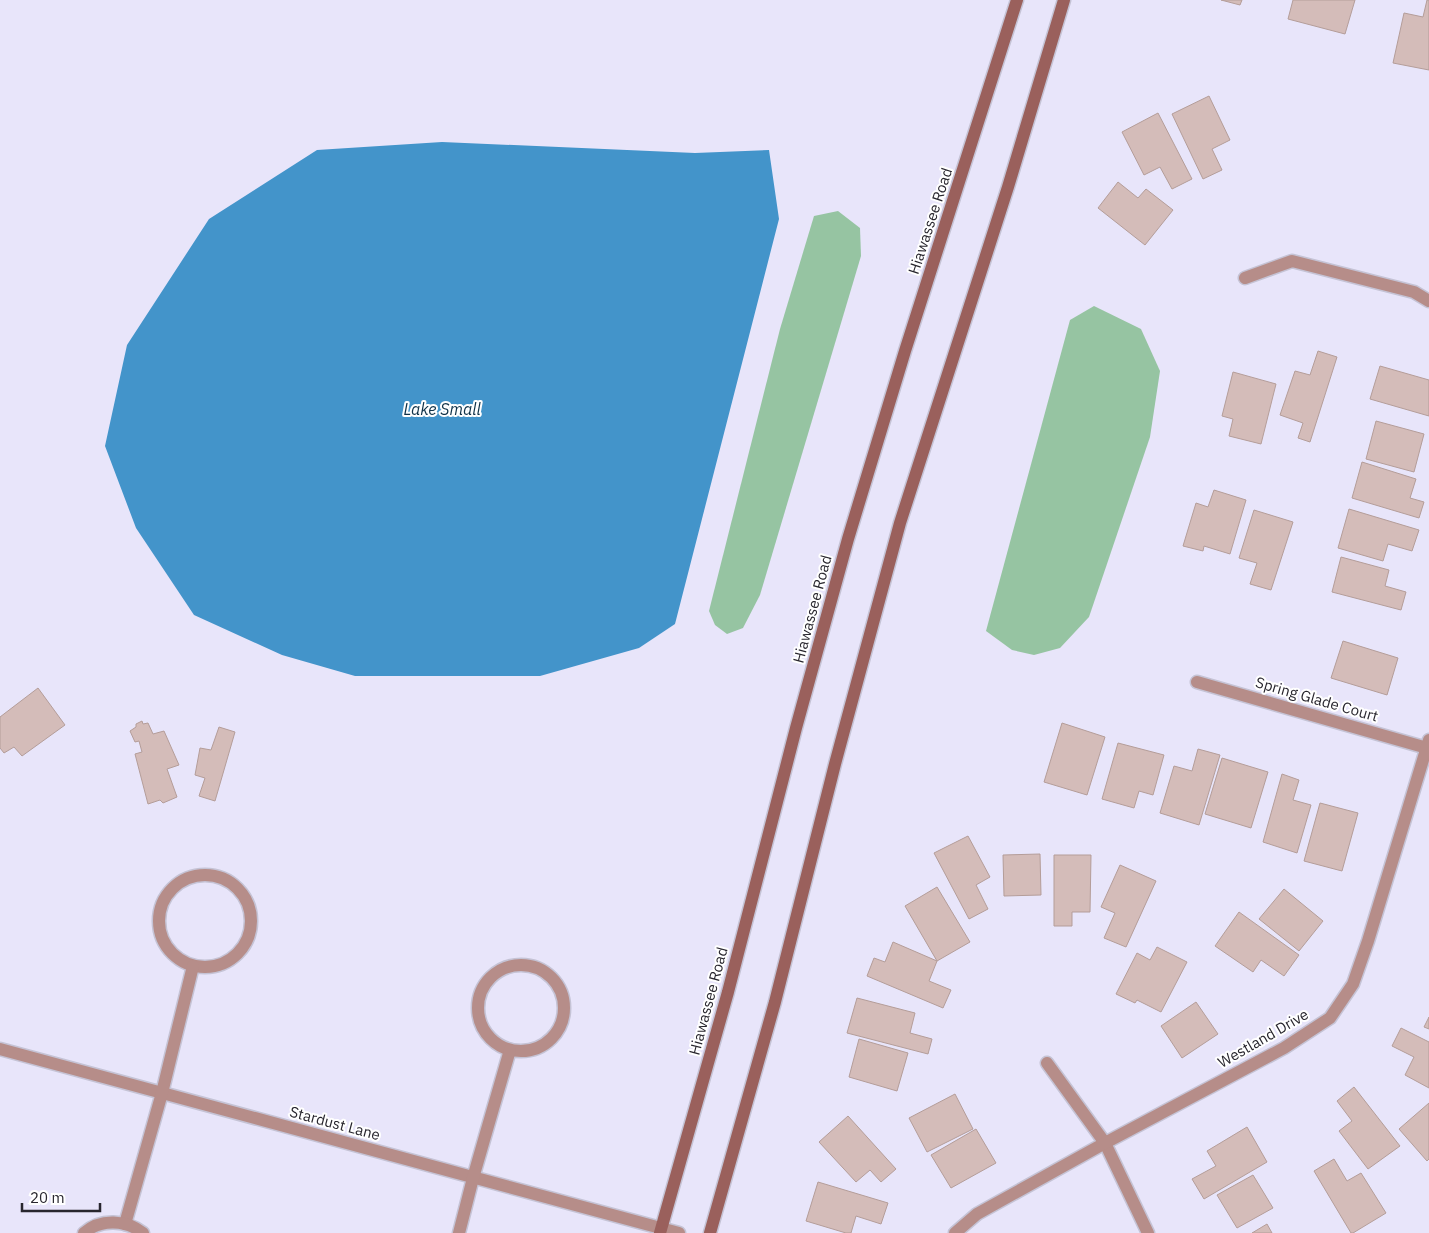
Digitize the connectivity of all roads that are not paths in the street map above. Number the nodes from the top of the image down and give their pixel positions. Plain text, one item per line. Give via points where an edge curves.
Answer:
1 (1017, 0) edge
2 (1064, 0) edge
3 (1245, 278) dead end
4 (1429, 301) edge
5 (1197, 682) dead end
6 (1428, 744) edge
7 (193, 966) junction
8 (0, 1049) edge
9 (510, 1050) junction
10 (1047, 1062) dead end
11 (162, 1093) junction
12 (1105, 1143) junction
13 (473, 1178) junction
14 (125, 1224) junction
15 (660, 1231) edge
16 (84, 1233) edge
17 (143, 1233) edge
18 (459, 1233) edge
19 (679, 1233) edge
20 (710, 1233) edge
21 (955, 1233) edge
22 (1148, 1233) edge

1 - 15 street, Hiawassee Road via 848,539 728,992
2 - 20 street via 900,523 835,764 776,1002
3 - 4 street via 1292,260 1414,292
5 - 6 street, Spring Glade Court
6 - 12 street, Westland Drive via 1353,984 1330,1018 1284,1048
7 - 7 street via 211,967 228,961 242,949 249,933 250,915 244,898 233,884 216,876 198,875 182,881 168,893 160,909 159,927 165,944 177,957
7 - 11 street
8 - 11 street, Stardust Lane
9 - 9 street via 527,1051 543,1046 556,1035 563,1020 564,1003 559,987 548,975 533,967 516,965 500,971 487,982 480,997 478,1013 484,1029 495,1042
9 - 13 street
10 - 12 street
11 - 13 street, Stardust Lane
11 - 14 street
12 - 21 street, Westland Drive via 977,1214
12 - 22 street
13 - 15 street, Stardust Lane
13 - 18 street
14 - 16 street via 106,1222
14 - 17 street
15 - 19 street, Stardust Lane

